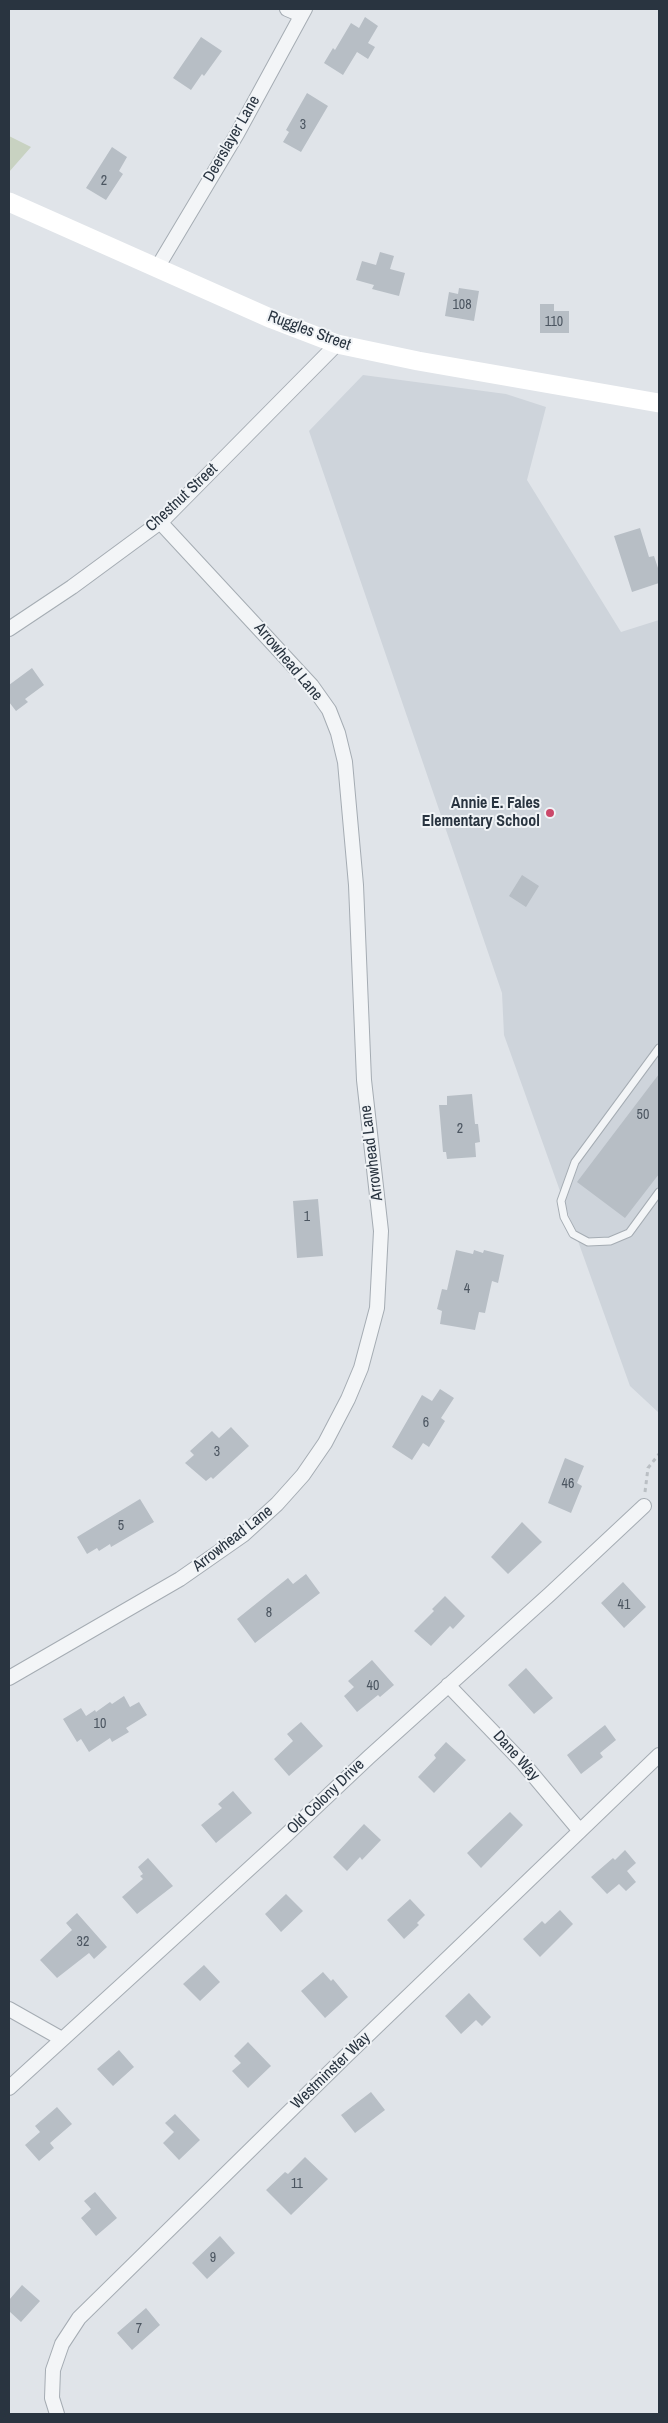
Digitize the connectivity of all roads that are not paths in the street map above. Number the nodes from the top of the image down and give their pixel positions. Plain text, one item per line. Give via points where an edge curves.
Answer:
1 (287, 9) edge
2 (303, 12) edge
3 (9, 202) edge
4 (157, 268) junction
5 (337, 344) junction
6 (659, 403) edge
7 (160, 522) junction
8 (9, 629) edge
9 (659, 1048) edge
10 (659, 1192) edge
11 (644, 1506) road end
12 (9, 1678) edge
13 (448, 1685) junction
14 (659, 1755) edge
15 (580, 1831) junction
16 (9, 2009) edge
17 (62, 2039) junction
18 (9, 2088) edge
19 (57, 2414) edge

1 - 2 street
2 - 4 street, Deerslayer Lane via 237,134
3 - 4 street, Ruggles Street
4 - 5 street, Ruggles Street
5 - 6 street, Ruggles Street
5 - 7 street, Chestnut Street
7 - 8 street, Chestnut Street
7 - 12 street, Arrowhead Lane via 312,686 329,710 338,733 344,762 356,885 364,1080 381,1231 377,1308 361,1368 348,1399 325,1443 277,1504 244,1535 180,1579
9 - 10 lane via 575,1162 561,1201 564,1217 573,1234 588,1242 610,1242 630,1233
11 - 13 street, Old Colony Drive
13 - 15 street, Dane Way via 523,1763
13 - 17 street, Old Colony Drive
14 - 15 street, Westminster Way
15 - 19 street, Westminster Way via 79,2318 62,2344 52,2370 52,2398
16 - 17 street
17 - 18 street, Old Colony Drive

